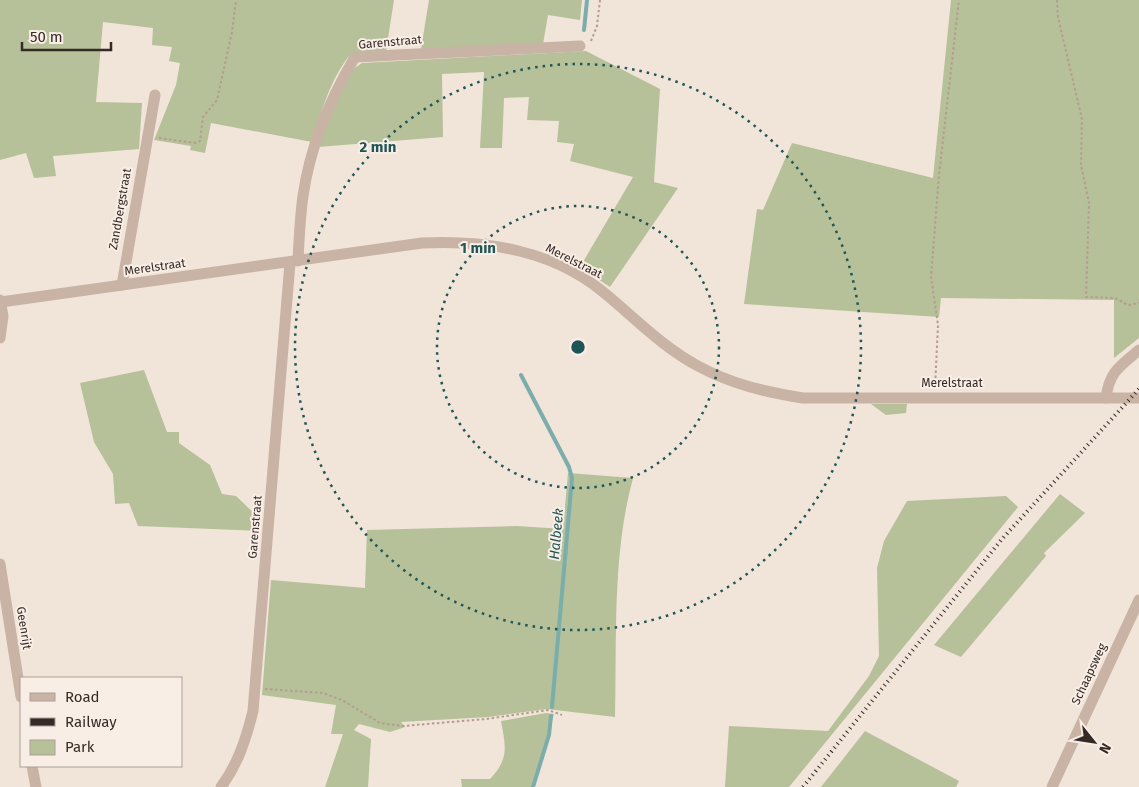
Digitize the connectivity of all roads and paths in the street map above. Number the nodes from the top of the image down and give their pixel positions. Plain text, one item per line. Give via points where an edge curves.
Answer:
1 (236, 0) edge
2 (600, 0) edge
3 (959, 0) edge
4 (1057, 0) edge
5 (580, 46) joint
6 (155, 95) dead end
7 (146, 137) junction
8 (294, 262) junction
9 (122, 285) junction
10 (0, 301) edge
11 (1139, 303) edge
12 (0, 338) edge
13 (1139, 350) edge
14 (935, 397) junction
15 (1106, 398) junction
16 (1139, 398) edge
17 (0, 564) edge
18 (1139, 600) edge
19 (255, 688) junction
20 (20, 691) edge
21 (562, 715) dead end
22 (32, 767) edge
23 (36, 787) edge
24 (221, 787) edge
25 (1052, 787) edge

1 - 7 path via 217,100 204,116 200,141
2 - 5 path via 594,38
3 - 14 path via 930,277 938,325
4 - 11 path via 1058,17 1082,119 1081,165 1089,203 1086,297
5 - 8 street, Garenstraat via 355,57 339,85 313,147
6 - 7 street, Zandbergstraat
7 - 9 street, Zandbergstraat
8 - 9 street, Merelstraat
8 - 14 street, Merelstraat via 422,243 468,242 511,249 549,262 586,280 674,351 739,385 803,398
8 - 19 street, Garenstraat
9 - 10 street, Merelstraat
10 - 12 street via 3,316
13 - 15 street via 1114,372 1108,382
14 - 15 street, Merelstraat
15 - 16 street, Merelstraat
17 - 20 street, Geenrijt
18 - 25 street, Schaapsweg
19 - 21 path via 323,693 342,700 380,723 403,726 548,710
19 - 24 street, Garenstraat via 245,743
22 - 23 street

